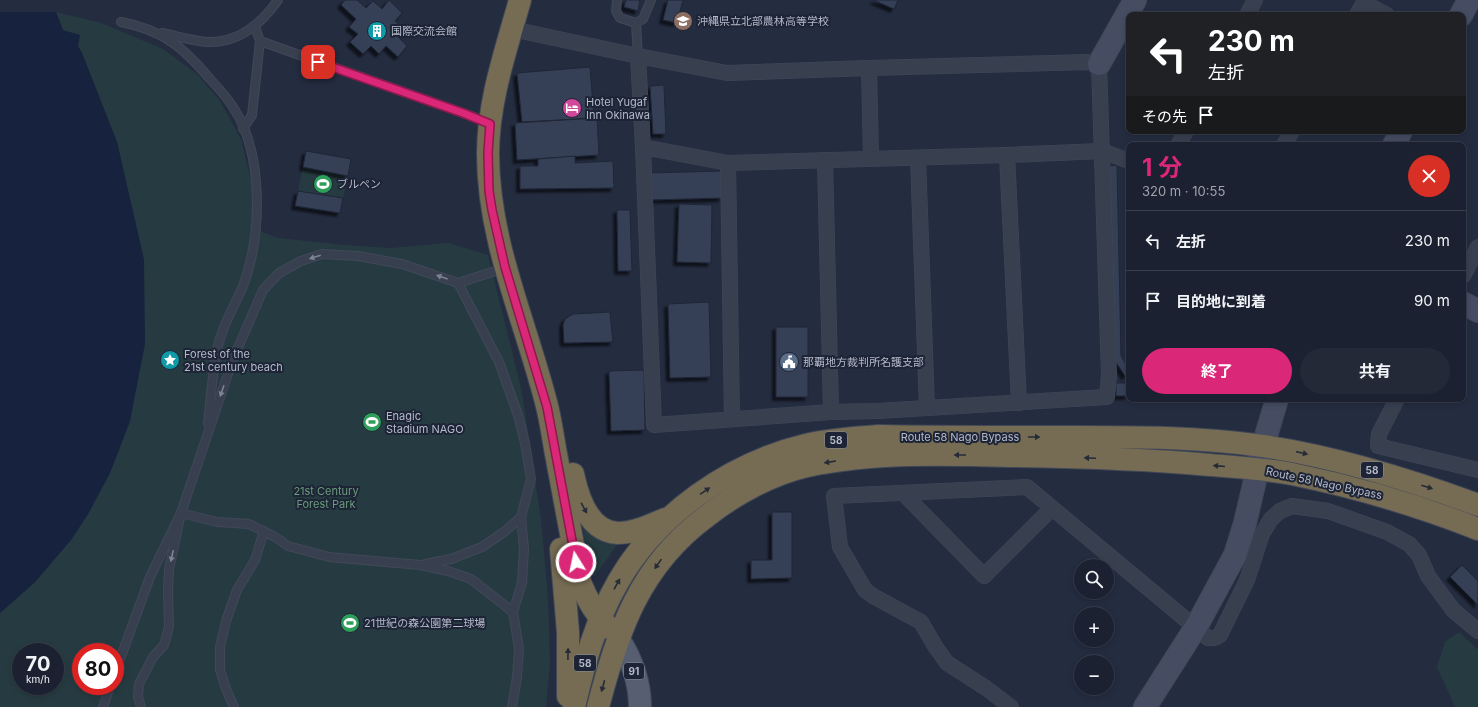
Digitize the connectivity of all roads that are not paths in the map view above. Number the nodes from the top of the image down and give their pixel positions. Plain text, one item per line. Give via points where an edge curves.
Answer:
1 (278, 0) edge
2 (520, 0) edge
3 (618, 0) edge
4 (651, 0) edge
5 (1135, 0) edge
6 (1256, 0) edge
7 (1469, 0) edge
8 (1362, 6) edge
9 (1128, 12) edge
10 (1250, 12) edge
11 (1379, 12) edge
12 (1463, 12) edge
13 (1126, 16) edge
14 (121, 22) dead end
15 (636, 23) junction
16 (255, 27) junction
17 (512, 28) junction
18 (154, 31) junction
19 (260, 41) junction
20 (638, 56) junction
21 (1100, 64) junction
22 (869, 68) junction
23 (490, 124) junction
24 (243, 129) junction
25 (643, 147) junction
26 (1102, 151) junction
27 (1007, 155) junction
28 (918, 158) junction
29 (871, 159) junction
30 (825, 160) junction
31 (1126, 160) edge
32 (728, 163) junction
33 (1478, 247) edge
34 (505, 267) junction
35 (1466, 270) edge
36 (458, 283) junction
37 (1466, 305) edge
38 (1478, 311) edge
39 (1276, 402) edge
40 (1395, 402) edge
41 (1019, 403) junction
42 (547, 407) junction
43 (927, 408) junction
44 (877, 411) junction
45 (831, 412) junction
46 (732, 419) junction
47 (878, 436) junction
48 (206, 437) junction
49 (1264, 446) junction
50 (1258, 469) junction
51 (1478, 470) edge
52 (562, 486) junction
53 (903, 493) junction
54 (1478, 505) edge
55 (1052, 508) junction
56 (181, 513) junction
57 (521, 516) junction
58 (672, 516) junction
59 (1478, 529) edge
60 (264, 531) junction
61 (420, 565) junction
62 (513, 612) junction
63 (600, 620) junction
64 (1196, 627) junction
65 (1478, 631) edge
66 (618, 638) junction
67 (124, 648) edge
68 (107, 695) edge
69 (103, 707) edge
70 (141, 707) edge
71 (234, 707) edge
72 (512, 707) edge
73 (568, 707) edge
74 (574, 707) edge
75 (598, 707) edge
76 (640, 707) edge
77 (1010, 707) edge
78 (1145, 707) edge

1 - 16 lane
2 - 17 highway
3 - 15 lane via 616,11 620,18
4 - 15 lane via 643,19
5 - 9 street
6 - 10 street
7 - 12 street
8 - 11 street
13 - 21 street
14 - 18 lane
15 - 20 lane
16 - 18 lane via 236,37 206,42
16 - 19 lane
17 - 20 street
17 - 23 highway via 494,94
18 - 24 lane via 169,40 202,70 234,108
19 - 23 lane
19 - 24 lane via 252,115
20 - 22 street via 727,73
20 - 25 street
21 - 22 street via 1088,62
21 - 26 street
22 - 29 street
23 - 34 highway via 489,191
24 - 48 lane via 251,149 256,182 256,234 249,267 217,350
25 - 32 street
25 - 46 street via 654,425
26 - 27 street
26 - 31 street
26 - 41 street via 1109,374 1107,397
27 - 28 street
27 - 41 street
28 - 29 street
28 - 43 street
29 - 30 street
30 - 32 street
30 - 45 street
32 - 46 street
33 - 35 street
34 - 36 lane
34 - 42 highway
36 -> 48 lane via 402,264 358,256 322,254 300,261 279,273 263,290 249,320
36 - 57 lane via 499,362 518,414 531,479
37 - 38 street
39 - 49 street
40 - 51 street via 1379,434 1378,446
41 - 43 street
42 - 52 highway
42 -> 58 highway via 562,427 581,502 585,511 598,524 612,532 626,532
43 - 44 street
44 - 45 street
44 - 47 street
45 - 46 street
47 -> 49 highway, Route 58 Nago Bypass / 58 via 1147,437
58 -> 47 highway, Route 58 Nago Bypass / 58 via 731,474 782,452 835,440
48 - 56 lane
49 - 50 street
49 -> 54 highway, Route 58 Nago Bypass / 58 via 1370,469
50 - 59 highway, Route 58 Nago Bypass / 58 via 1363,490 1423,508
50 - 64 street via 1235,555
50 -> 66 highway, Route 58 Nago Bypass / 58 via 1146,460 998,455 860,458 805,467 782,474 738,496 684,535 664,556 642,587
52 - 63 highway via 580,582
73 -> 52 highway via 568,632 560,548
53 - 55 street via 1027,487
53 - 55 street via 984,576
53 - 77 street via 834,496 840,547 865,590 921,622 947,663
55 - 64 street
56 - 60 lane via 217,522 249,524
56 - 67 lane via 150,577
56 -> 70 lane via 169,569 169,627 164,645 153,657 139,684 138,697
57 - 61 lane via 482,547 451,559
57 - 62 lane via 524,549 522,582
63 -> 58 highway, Route 58 Nago Bypass / 58 via 618,582 638,552
60 - 61 lane via 288,546 329,557
60 - 71 lane via 255,560 237,590 220,647 220,670
61 - 62 lane via 448,571 470,580
62 - 72 lane via 519,649
63 - 66 highway
63 - 74 highway, Route 58 Nago Bypass / 58 via 585,662
64 - 65 street via 1208,638 1220,635 1247,580 1262,534 1271,519 1280,511 1292,506 1328,511 1387,532 1409,544 1419,555 1428,576 1453,610
64 - 78 street
66 -> 75 highway, Route 58 Nago Bypass / 58
66 - 76 main road, 91 via 637,679
68 - 69 lane

